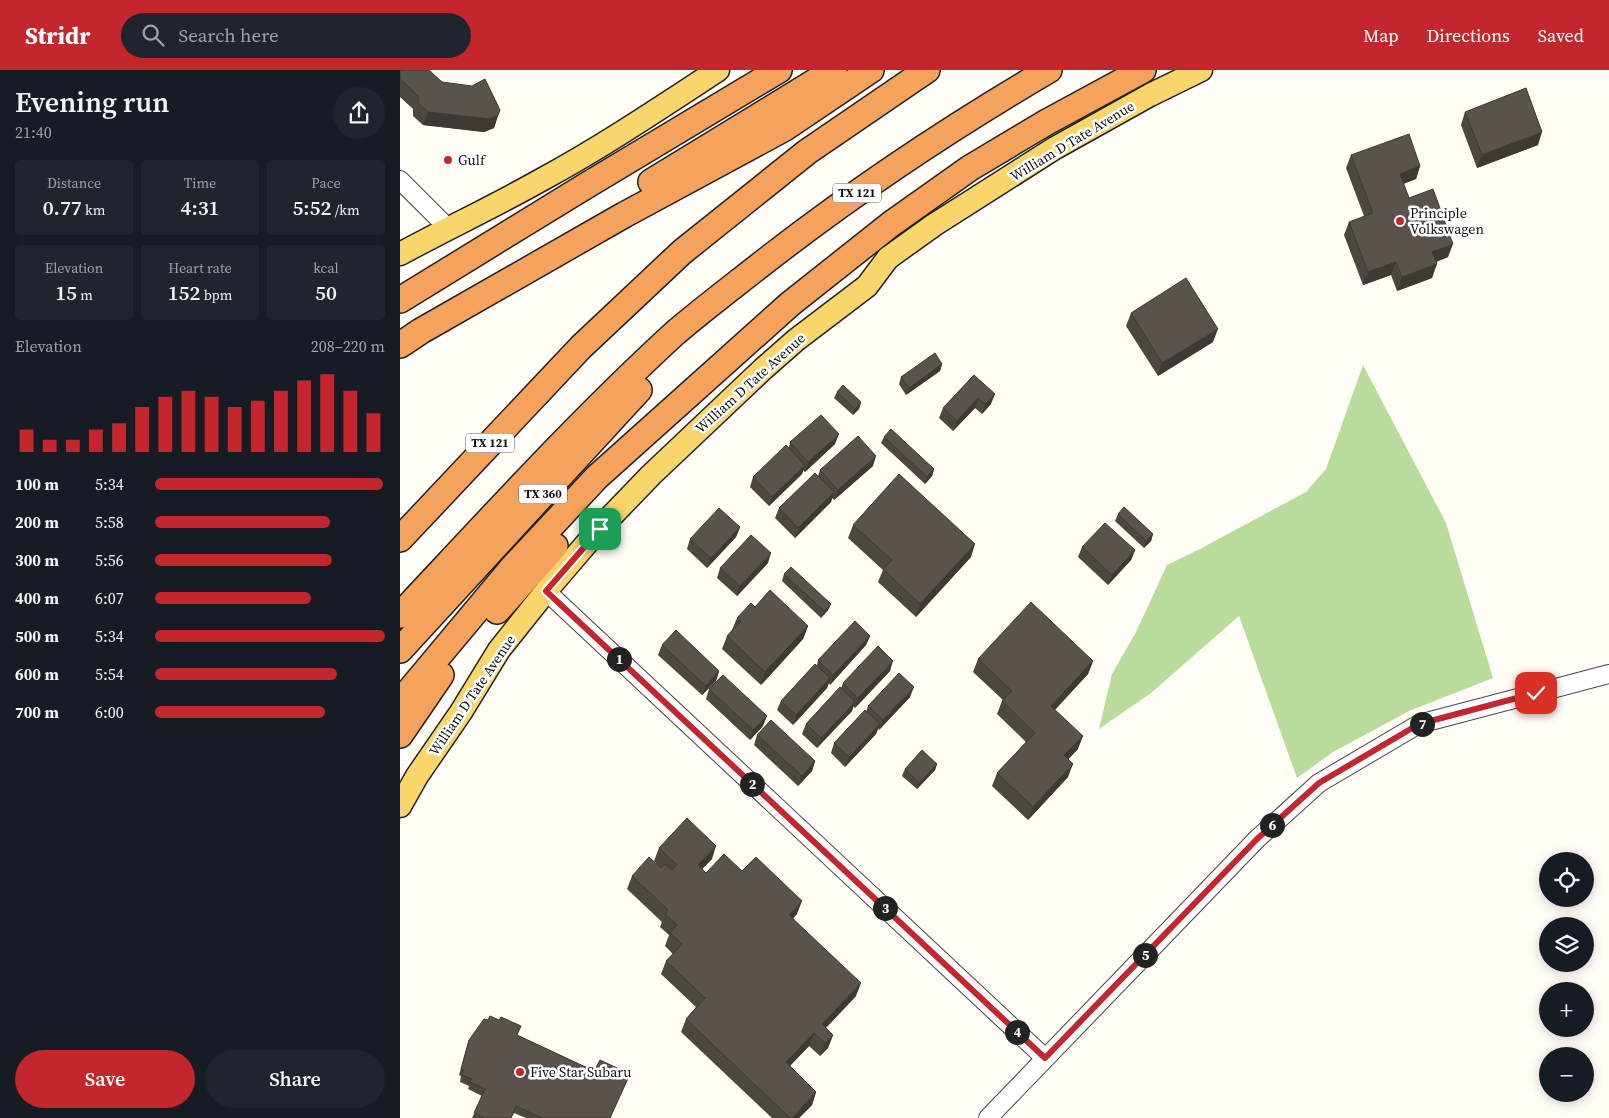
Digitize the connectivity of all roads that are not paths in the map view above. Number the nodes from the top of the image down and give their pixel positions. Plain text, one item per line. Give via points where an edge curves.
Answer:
1 (718, 70) edge
2 (779, 70) edge
3 (834, 70) edge
4 (871, 70) edge
5 (927, 70) edge
6 (1049, 70) edge
7 (1143, 70) edge
8 (1200, 70) edge
9 (400, 180) edge
10 (448, 228) junction
11 (400, 254) edge
12 (400, 300) edge
13 (421, 331) junction
14 (676, 333) junction
15 (400, 345) edge
16 (657, 425) junction
17 (400, 539) edge
18 (546, 591) junction
19 (400, 614) edge
20 (400, 650) edge
21 (1609, 674) edge
22 (400, 702) edge
23 (400, 735) edge
24 (400, 806) edge
25 (1045, 1058) junction
26 (988, 1118) edge

1 - 10 main road via 614,139 540,182
2 - 12 highway
3 - 13 highway via 437,309
4 - 13 highway via 785,128
5 - 17 highway, TX 121 via 807,152 682,252 580,346
6 - 14 highway, TX 121 via 884,173 821,218
7 - 16 highway via 1007,145 913,208 790,304
8 - 18 main road, William D Tate Avenue via 1055,148 888,258 867,286 762,368 651,475
9 - 10 street
10 - 11 main road
13 - 15 highway
14 - 19 highway, TX 121 via 538,466
14 - 20 highway, TX 360 via 665,362
16 - 22 highway via 597,478 512,568
16 - 23 highway via 653,438 446,668
18 - 24 main road, William D Tate Avenue via 499,650
18 - 25 street
21 - 25 street via 1419,724 1319,783 1257,839
25 - 26 street

